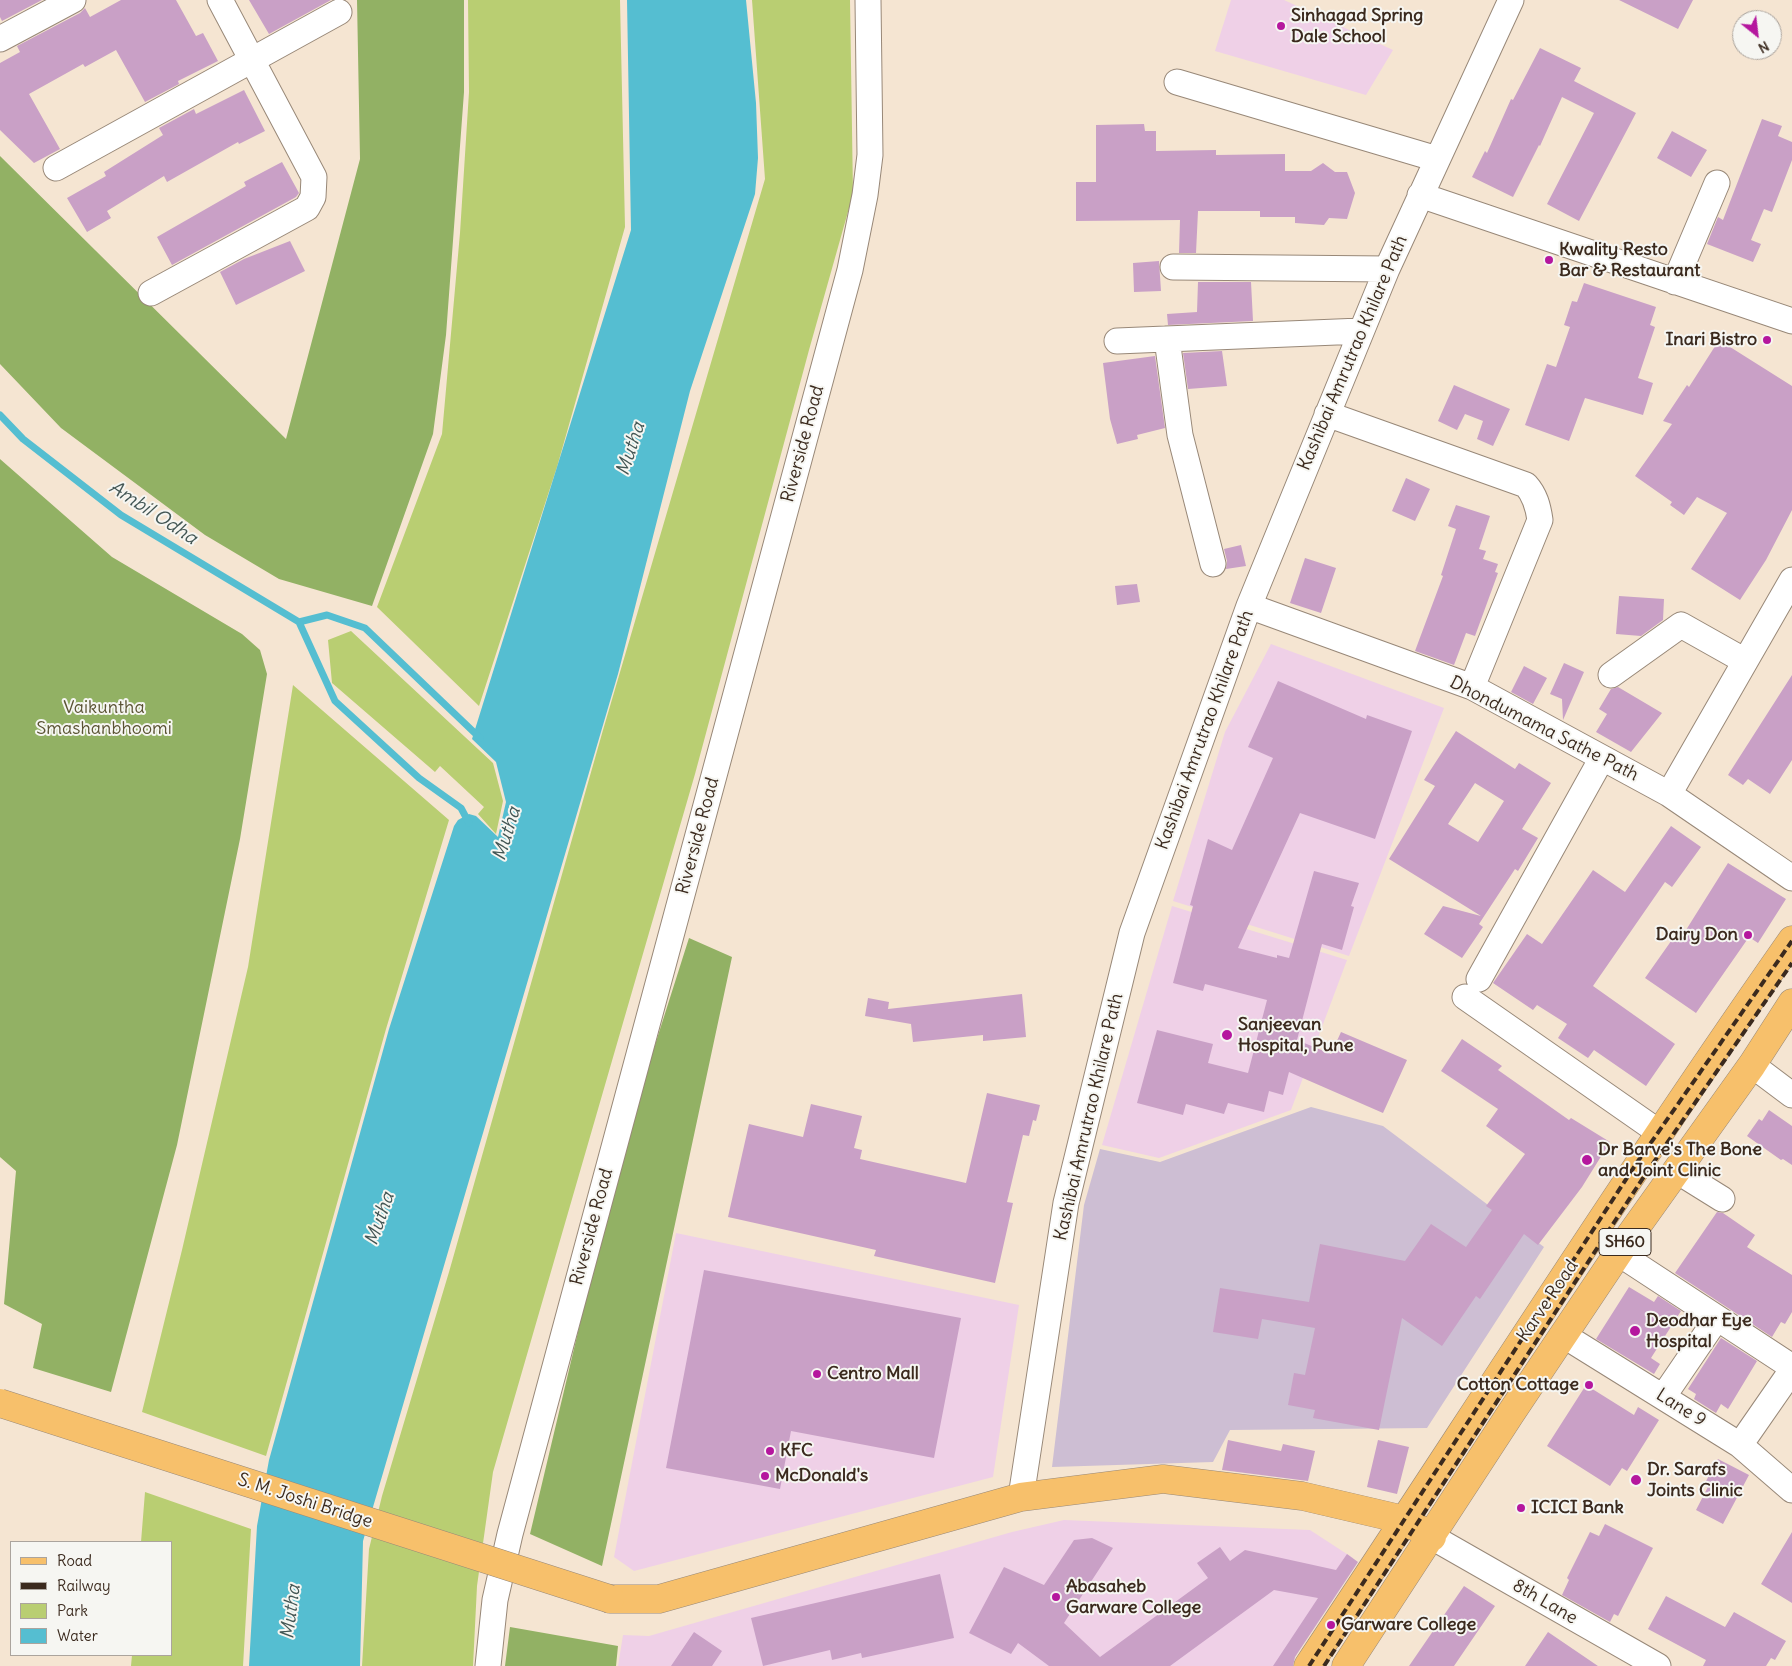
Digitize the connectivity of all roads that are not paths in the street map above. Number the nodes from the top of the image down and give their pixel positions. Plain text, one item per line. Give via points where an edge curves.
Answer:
1 (73, 0) edge
2 (220, 0) edge
3 (868, 0) edge
4 (1511, 0) edge
5 (339, 12) dead end
6 (0, 39) edge
7 (252, 60) junction
8 (1178, 82) dead end
9 (1437, 159) junction
10 (56, 168) dead end
11 (1717, 183) dead end
12 (1420, 195) junction
13 (1172, 267) dead end
14 (1387, 269) junction
15 (1675, 282) junction
16 (151, 293) dead end
17 (1792, 322) edge
18 (1361, 332) junction
19 (1167, 339) junction
20 (1117, 341) dead end
21 (1327, 414) junction
22 (1213, 564) dead end
23 (1792, 580) edge
24 (1249, 606) junction
25 (1745, 661) junction
26 (1611, 675) dead end
27 (1472, 687) junction
28 (1602, 758) junction
29 (1669, 794) junction
30 (1792, 878) edge
31 (1792, 940) edge
32 (1792, 1003) edge
33 (1752, 1065) junction
34 (1792, 1095) edge
35 (1660, 1133) junction
36 (1677, 1170) junction
37 (1722, 1199) dead end
38 (1618, 1253) junction
39 (1717, 1318) junction
40 (1563, 1335) junction
41 (1792, 1369) edge
42 (1663, 1397) junction
43 (0, 1403) edge
44 (1740, 1444) junction
45 (1792, 1490) edge
46 (1021, 1497) junction
47 (1405, 1520) junction
48 (1432, 1537) junction
49 (1652, 1665) edge
50 (488, 1666) edge
51 (1308, 1666) edge
52 (1346, 1666) edge

1 - 6 street
2 - 7 street
3 - 50 street, Riverside Road via 870,155 866,195 850,270 510,1534 494,1600
4 - 9 street, Kashibai Amrutrao Khilare Path
5 - 7 street
7 - 10 street
7 - 16 street via 314,177 313,197 307,208
8 - 9 street
9 - 12 street, Kashibai Amrutrao Khilare Path
11 - 15 street
12 - 14 street, Kashibai Amrutrao Khilare Path
12 - 15 street
13 - 14 street
14 - 18 street, Kashibai Amrutrao Khilare Path
15 - 17 street
18 - 19 street
18 - 21 street, Kashibai Amrutrao Khilare Path
19 - 20 street
19 - 22 street via 1180,435
21 - 24 street, Kashibai Amrutrao Khilare Path
21 - 27 street via 1526,485 1532,492 1540,520
23 - 25 street
24 - 27 street, Dhondumama Sathe Path
24 - 46 street, Kashibai Amrutrao Khilare Path via 1132,933 1066,1204
25 - 26 street via 1681,624
25 - 29 street
27 - 28 street, Dhondumama Sathe Path
28 - 29 street, Dhondumama Sathe Path
28 - 35 street via 1472,988
29 - 30 street, Dhondumama Sathe Path
31 - 35 main road, Karve Road / SH60
32 - 33 main road, Karve Road / SH60
33 - 34 street
33 - 36 main road, Karve Road / SH60
35 - 47 main road, Karve Road / SH60
36 - 37 street
36 - 38 main road, Karve Road / SH60
38 - 39 street
38 - 40 main road, Karve Road / SH60
39 - 41 street
39 - 42 street
40 - 42 street, Lane 9
40 - 48 main road, Karve Road / SH60
41 - 44 street
42 - 44 street, Lane 9
43 - 46 main road, S. M. Joshi Bridge, bridge via 610,1599 659,1599
44 - 45 street, Lane 9
46 - 47 main road, S. M. Joshi Bridge via 1163,1479 1302,1496
47 - 48 main road, S. M. Joshi Bridge
47 - 51 main road, Karve Road / SH60
48 - 49 street, 8th Lane
48 - 52 main road, Karve Road / SH60

